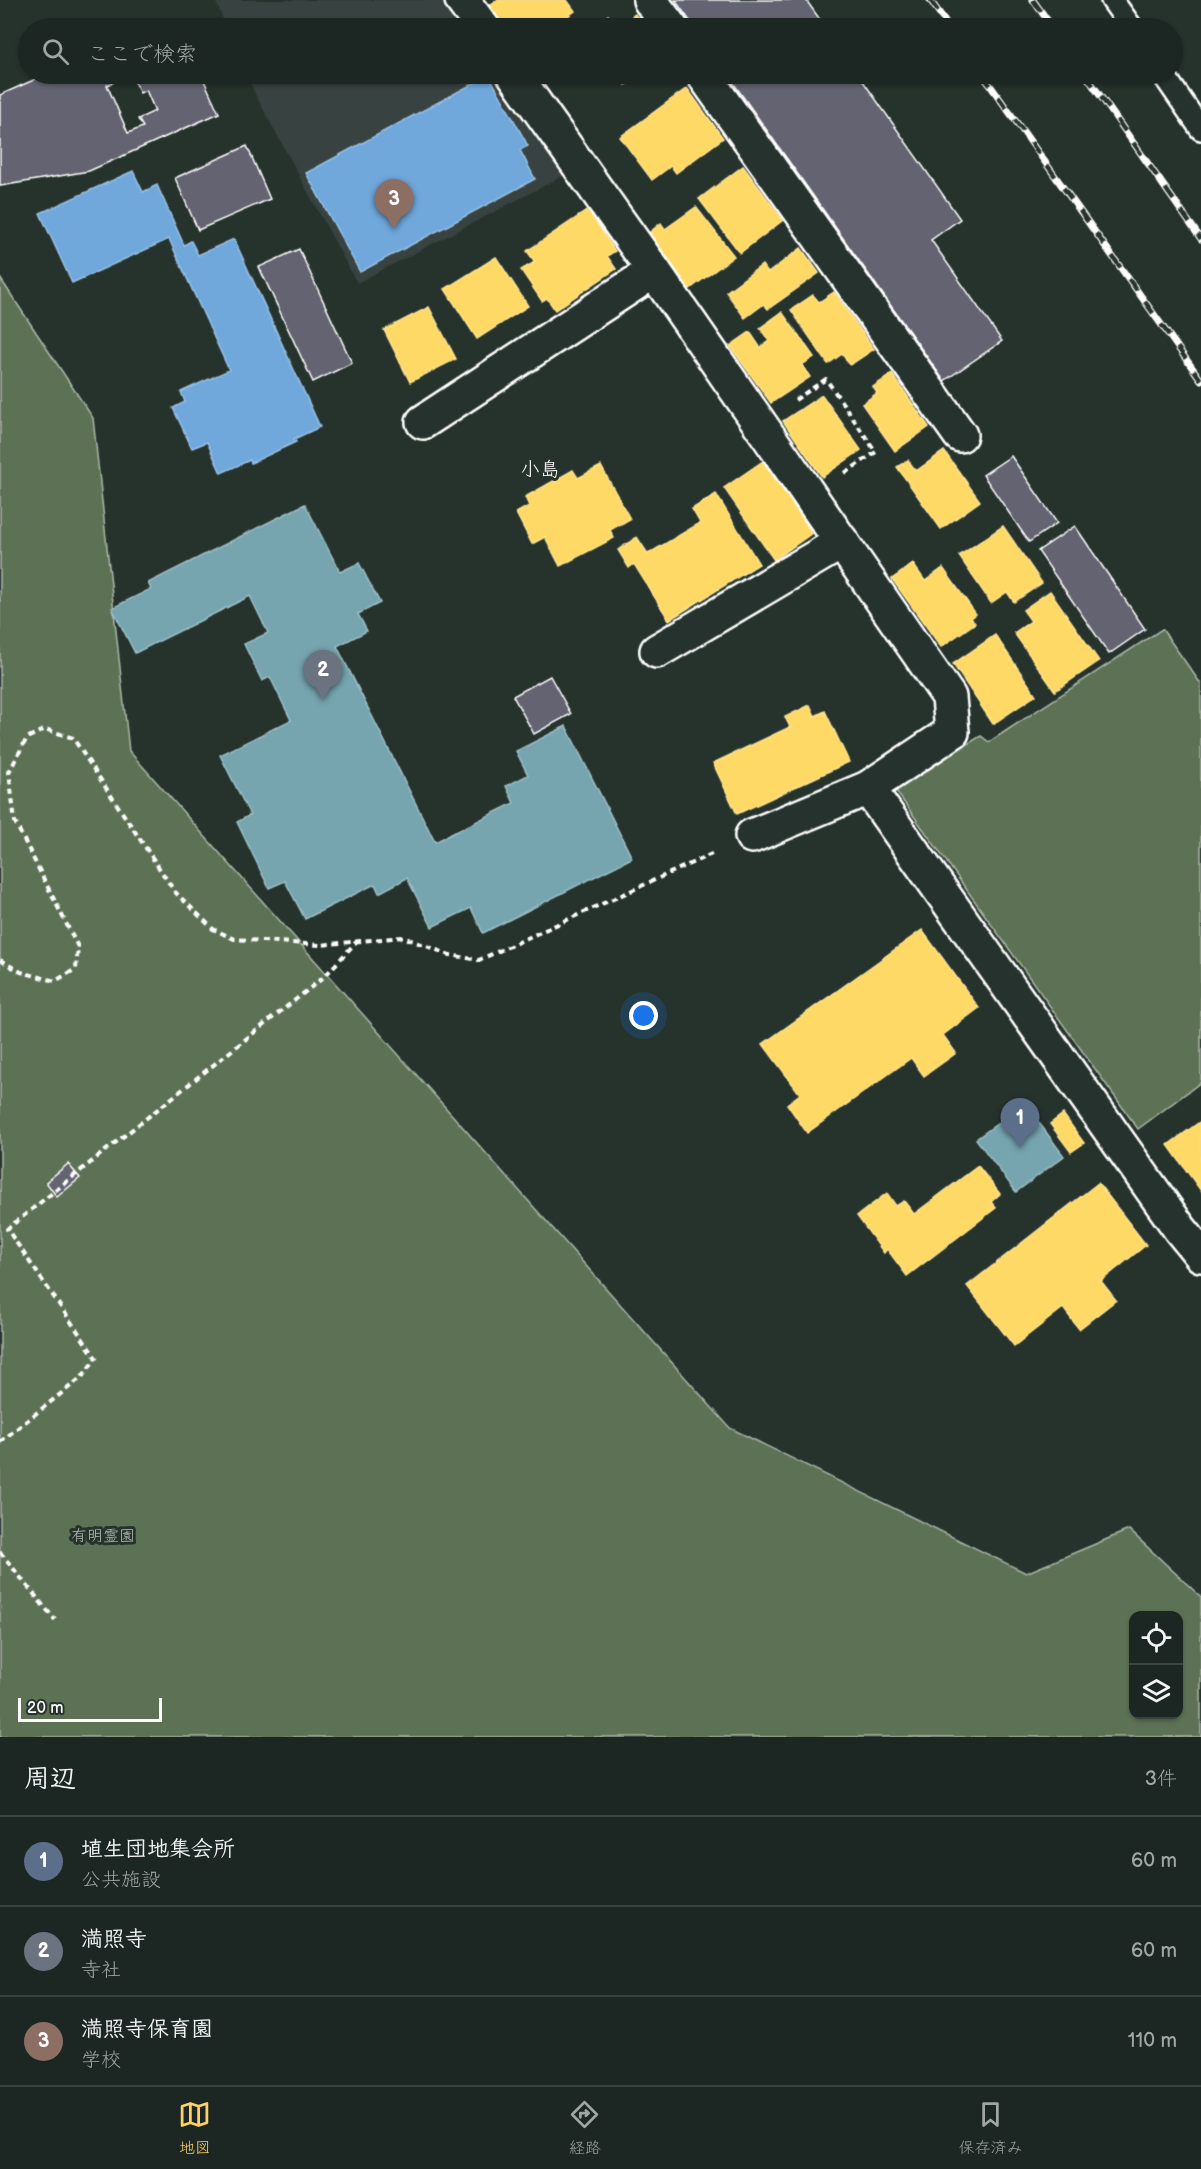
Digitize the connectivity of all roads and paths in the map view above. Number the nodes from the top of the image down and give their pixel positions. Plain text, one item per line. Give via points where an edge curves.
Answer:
1 (462, 0) edge
2 (650, 0) edge
3 (1112, 0) edge
4 (476, 18) edge
5 (664, 18) edge
6 (1125, 18) edge
7 (521, 84) edge
8 (710, 84) edge
9 (1170, 84) edge
10 (1201, 129) edge
11 (654, 271) junction
12 (423, 422) dead end
13 (760, 424) junction
14 (960, 435) dead end
15 (810, 498) junction
16 (842, 542) junction
17 (657, 651) dead end
18 (867, 788) junction
19 (752, 836) joint
20 (356, 942) junction
21 (0, 960) edge
22 (1201, 1255) edge
23 (0, 1442) edge
24 (0, 1552) edge
25 (55, 1620) dead end

1 - 4 street
2 - 5 street
3 - 6 lane
7 - 11 street
8 - 14 street
9 - 10 lane
11 - 12 street
11 - 13 street
13 - 15 street
13 - 15 path via 826,379 876,452
15 - 16 street
16 - 17 street
16 - 18 street via 949,697 952,732
18 - 19 street
18 - 22 street
19 - 20 path via 479,960 450,955 403,937
20 - 21 path via 320,945 234,939 213,929 175,892 73,738 45,729 27,738 9,772 15,822 78,947 76,969 55,981 21,972
20 - 23 path via 324,977 7,1229 96,1358 82,1377
24 - 25 path

